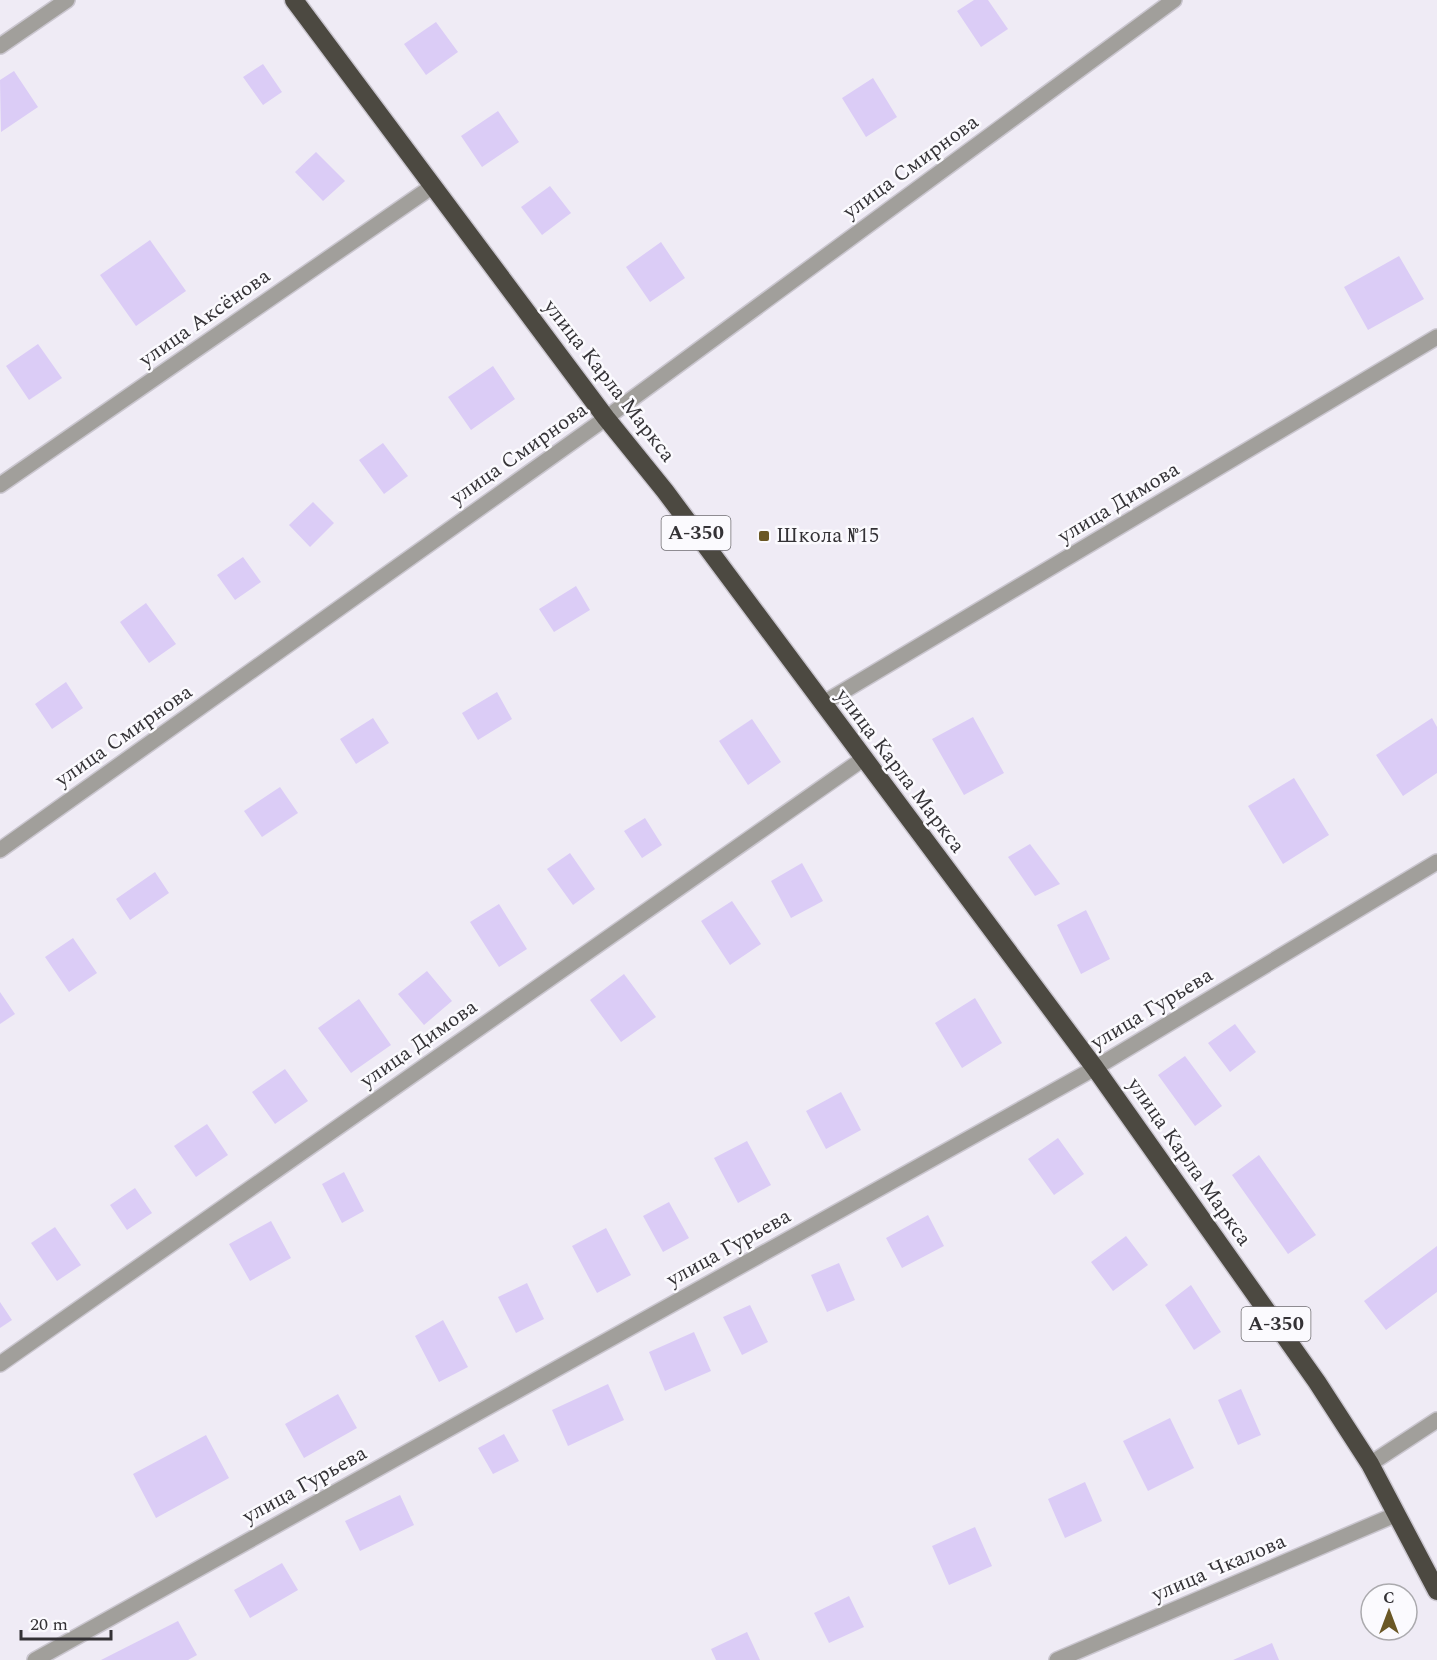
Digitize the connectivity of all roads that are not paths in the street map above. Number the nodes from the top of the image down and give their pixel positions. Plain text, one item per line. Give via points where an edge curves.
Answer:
1 (67, 0) edge
2 (294, 0) edge
3 (1174, 0) edge
4 (0, 46) edge
5 (433, 186) junction
6 (1437, 337) edge
7 (606, 418) junction
8 (0, 485) edge
9 (822, 704) junction
10 (863, 759) junction
11 (0, 850) edge
12 (1437, 862) edge
13 (1095, 1068) junction
14 (0, 1364) edge
15 (1437, 1420) edge
16 (1370, 1464) junction
17 (1397, 1514) junction
18 (1437, 1591) edge
19 (35, 1660) edge
20 (1057, 1660) edge

1 - 4 street
2 - 5 highway, улица Карла Маркса / А-350
3 - 7 street, улица Смирнова
5 - 7 highway, улица Карла Маркса / А-350
5 - 8 street, улица Аксёнова
6 - 9 street, улица Димова
7 - 9 highway, улица Карла Маркса / А-350 via 665,491
7 - 11 street, улица Смирнова
9 - 10 highway, улица Карла Маркса / А-350
10 - 13 highway, улица Карла Маркса / А-350
10 - 14 street, улица Димова
12 - 13 street, улица Гурьева
13 - 16 highway, улица Карла Маркса / А-350 via 1317,1382
13 - 19 street, улица Гурьева
15 - 16 street
16 - 17 highway, улица Карла Маркса / А-350
17 - 18 highway, улица Карла Маркса / А-350
17 - 20 street, улица Чкалова

